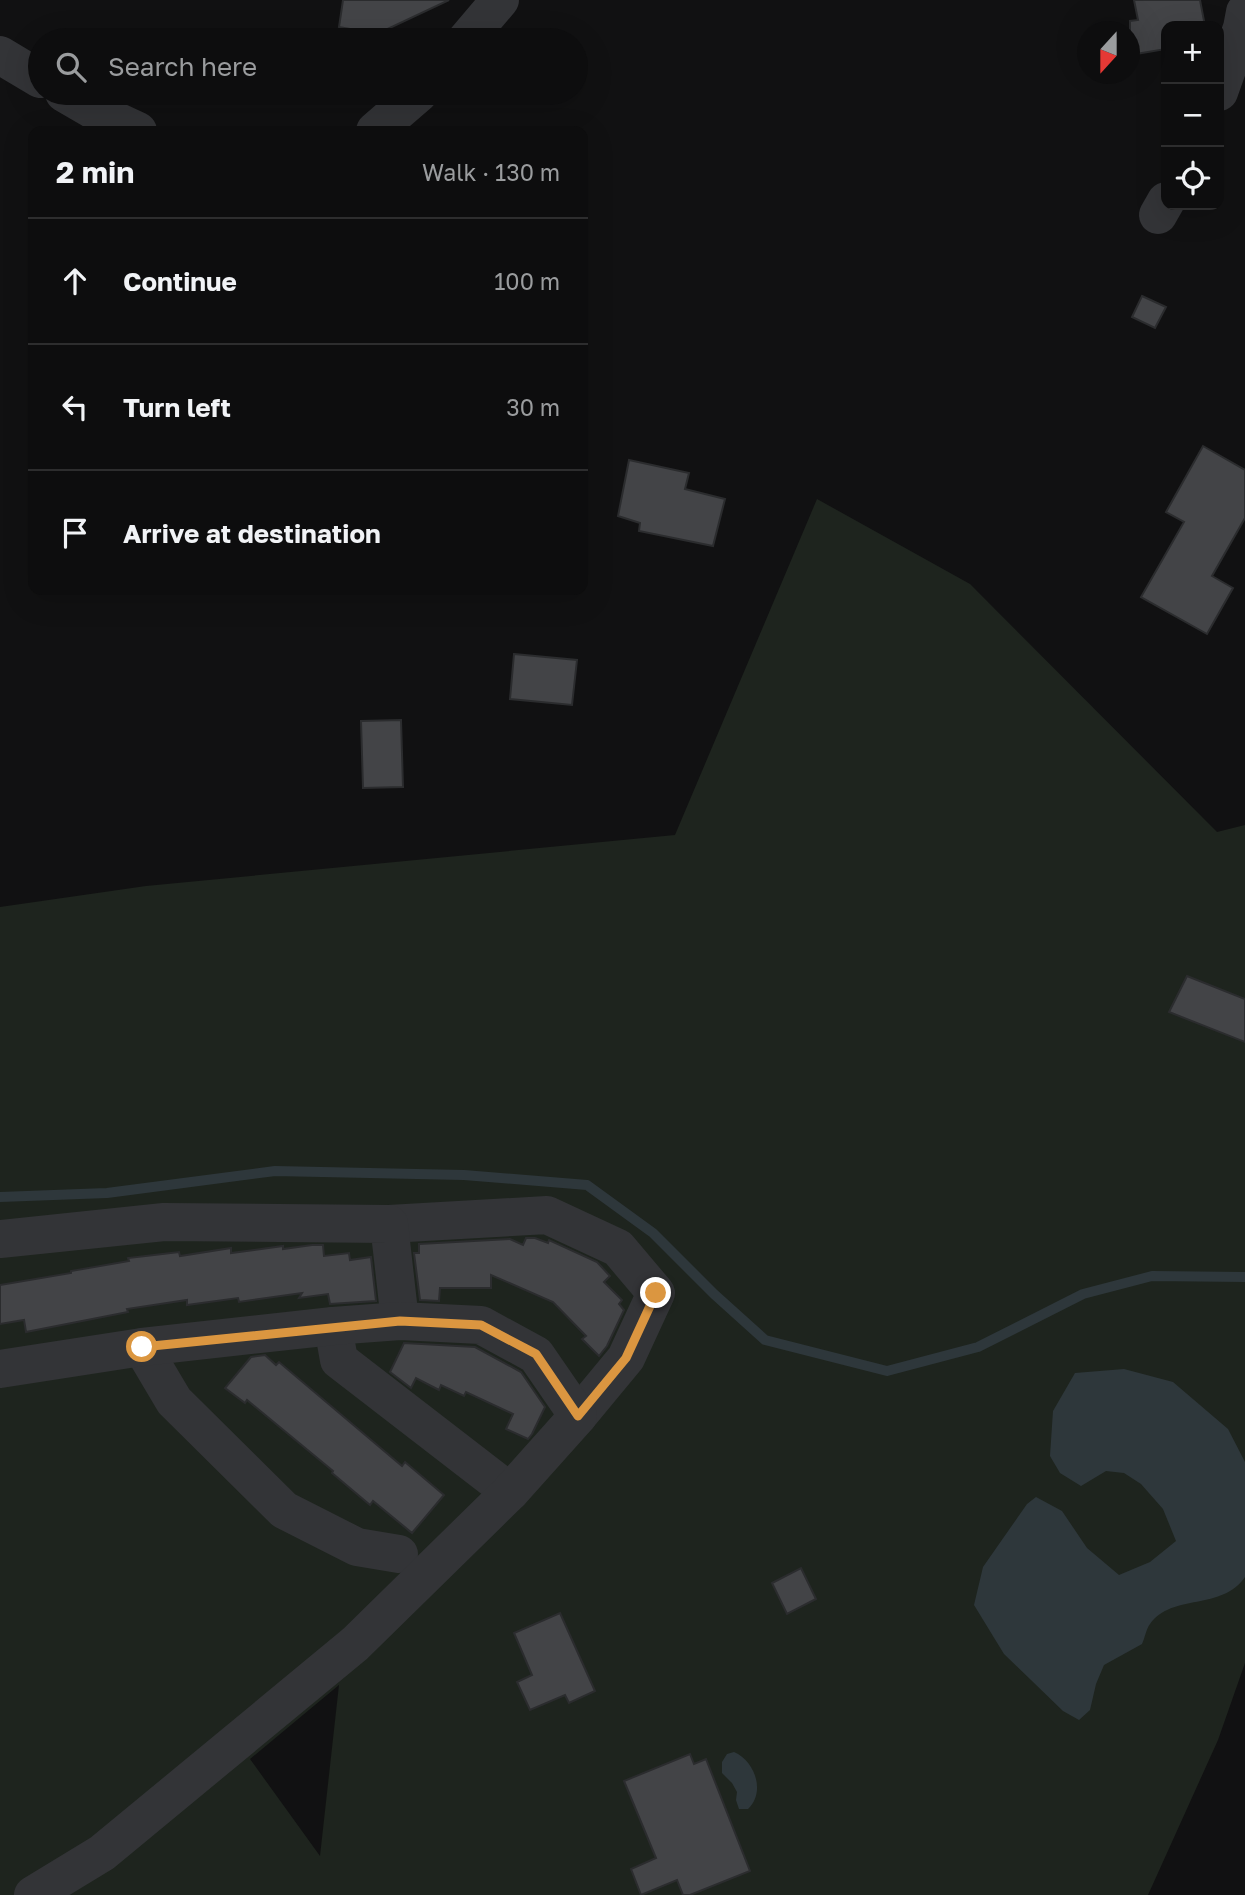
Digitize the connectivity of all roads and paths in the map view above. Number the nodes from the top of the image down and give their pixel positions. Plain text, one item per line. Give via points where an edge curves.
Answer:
1 (500, 0) edge
2 (1245, 12) edge
3 (476, 28) edge
4 (0, 55) edge
5 (28, 72) edge
6 (1222, 84) edge
7 (85, 105) edge
8 (405, 105) edge
9 (127, 126) edge
10 (381, 126) edge
11 (389, 1224) junction
12 (0, 1239) edge
13 (400, 1321) junction
14 (333, 1326) junction
15 (142, 1347) junction
16 (0, 1369) edge
17 (578, 1416) junction
18 (510, 1492) junction
19 (399, 1554) dead end
20 (33, 1895) edge

1 - 3 street
2 - 6 street
4 - 5 street
7 - 9 street
8 - 10 street
11 - 12 street via 164,1222
11 - 13 street
11 - 17 street via 547,1215 618,1248 656,1293 626,1358
13 - 14 street
13 - 17 street via 481,1325 536,1354
14 - 15 street
14 - 18 street via 340,1360
15 - 16 street
15 - 19 street via 174,1401 284,1510 357,1547
17 - 18 street
18 - 20 street via 355,1644 102,1853

